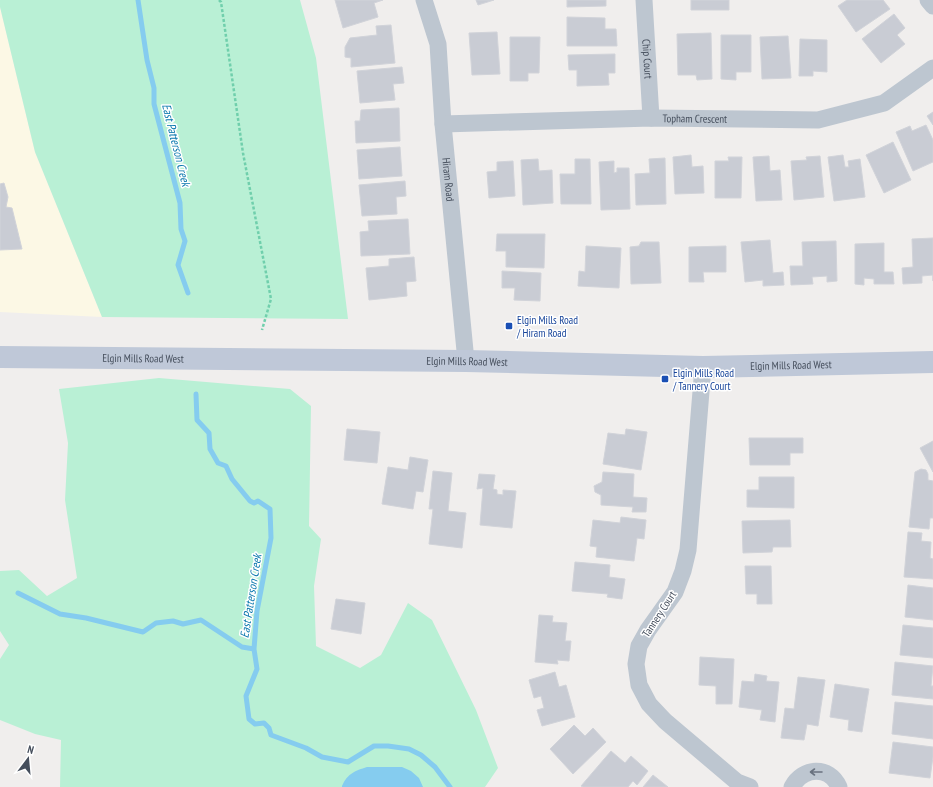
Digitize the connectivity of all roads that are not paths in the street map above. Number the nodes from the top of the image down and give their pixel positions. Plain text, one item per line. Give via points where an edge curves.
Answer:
1 (424, 0) edge
2 (644, 0) edge
3 (928, 0) edge
4 (933, 6) edge
5 (933, 68) edge
6 (651, 118) junction
7 (443, 124) junction
8 (0, 357) edge
9 (466, 361) junction
10 (933, 362) edge
11 (703, 367) junction
12 (750, 787) edge
13 (792, 787) edge
14 (839, 787) edge

1 - 7 street, Hiram Road via 438,44
2 - 6 street, Chip Court
3 - 4 street
5 - 6 street, Topham Crescent via 884,103 818,120
6 - 7 street, Topham Crescent
7 - 9 street, Hiram Road
8 - 9 main road, Elgin Mills Road West
9 - 11 main road, Elgin Mills Road West
10 - 11 main road, Elgin Mills Road West
11 - 12 street, Tannery Court via 688,550 675,592 639,646 636,664 639,685 649,704 665,721 737,782
14 -> 13 street via 833,778 819,771 803,774

